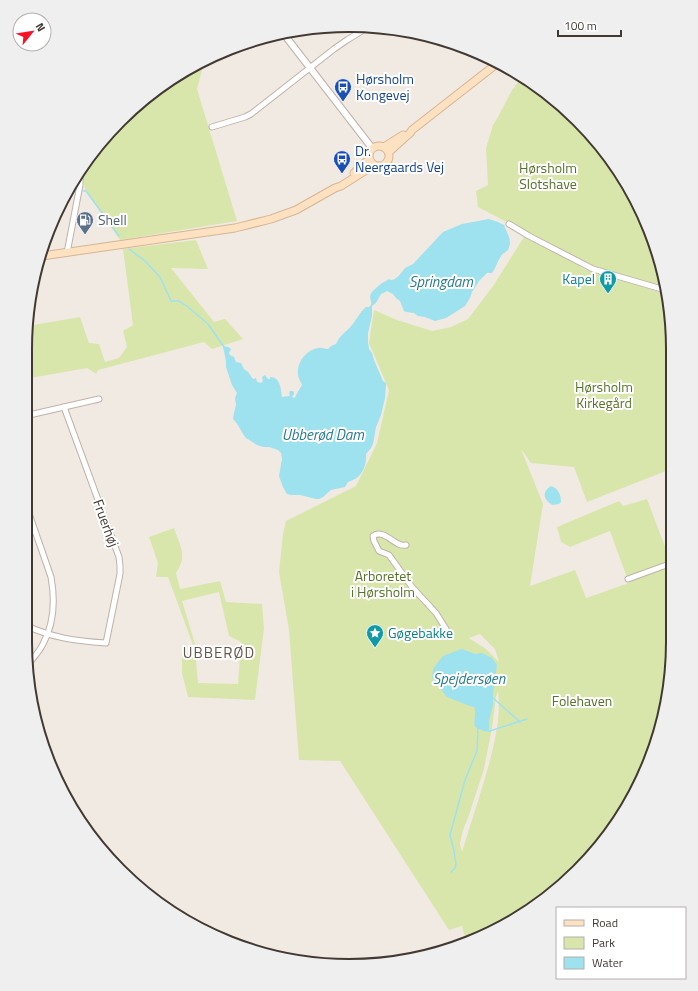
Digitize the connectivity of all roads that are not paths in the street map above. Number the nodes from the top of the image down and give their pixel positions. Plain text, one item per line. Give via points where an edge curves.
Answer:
1 (361, 33) edge
2 (287, 38) edge
3 (493, 67) edge
4 (310, 68) junction
5 (212, 127) dead end
6 (372, 148) junction
7 (386, 150) junction
8 (372, 162) junction
9 (80, 181) edge
10 (509, 224) dead end
11 (67, 253) junction
12 (46, 255) edge
13 (660, 289) edge
14 (99, 399) dead end
15 (64, 407) junction
16 (32, 414) edge
17 (32, 522) edge
18 (406, 545) dead end
19 (666, 565) edge
20 (628, 579) dead end
21 (32, 628) edge
22 (446, 629) dead end
23 (47, 634) junction
24 (33, 658) edge

1 - 4 street
2 - 4 street
3 - 7 main road
4 - 5 street via 251,114
4 - 6 street
6 - 7 main road via 380,146
6 - 8 main road via 369,156
7 - 8 main road via 389,157 386,164 380,166
8 - 11 main road via 341,186 296,210 271,219 235,228
9 - 11 street
10 - 13 street via 594,269
11 - 12 main road
14 - 15 street
15 - 16 street
15 - 23 street, Fruerhøj via 119,557 120,574 106,643
17 - 23 street via 54,589 52,618
18 - 22 street via 403,546 378,534 373,538 379,551 388,555
19 - 20 street
21 - 23 street
23 - 24 street

